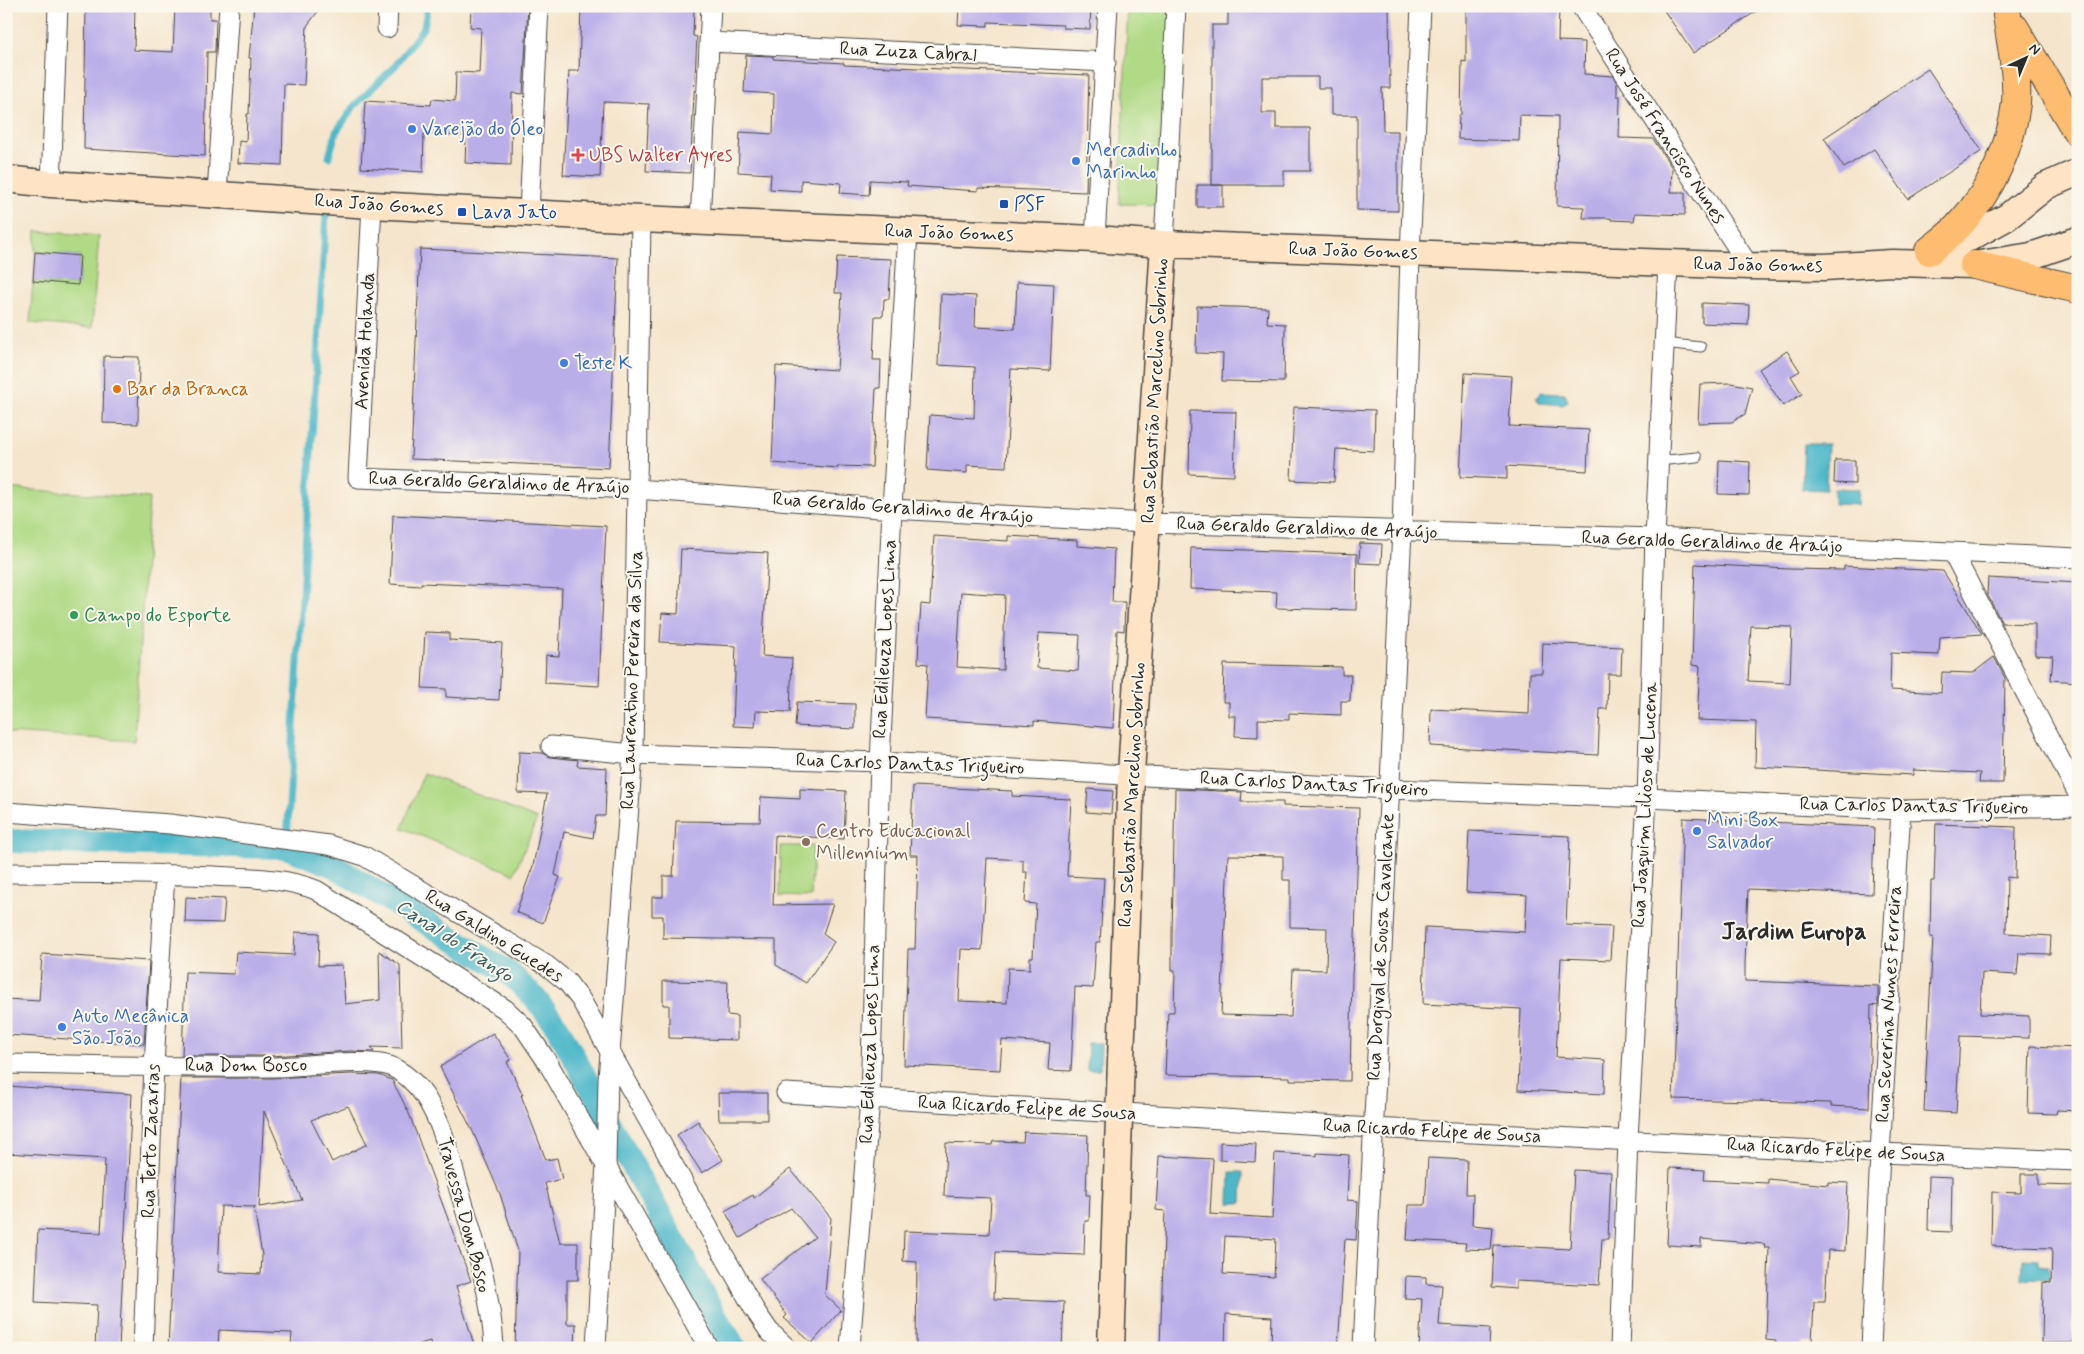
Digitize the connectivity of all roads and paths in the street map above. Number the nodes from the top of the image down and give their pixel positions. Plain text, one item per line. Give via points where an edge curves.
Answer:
1 (58, 6) edge
2 (229, 6) edge
3 (388, 6) edge
4 (539, 6) edge
5 (711, 6) edge
6 (1108, 6) edge
7 (1176, 6) edge
8 (1421, 6) edge
9 (1581, 6) edge
10 (2004, 11) edge
11 (387, 28) dead end
12 (709, 42) junction
13 (1106, 62) junction
14 (2078, 134) edge
15 (2078, 172) edge
16 (6, 179) edge
17 (51, 184) junction
18 (217, 194) junction
19 (372, 205) junction
20 (529, 213) junction
21 (640, 219) junction
22 (700, 222) junction
23 (908, 231) junction
24 (1095, 239) junction
25 (2078, 240) edge
26 (1164, 244) junction
27 (1929, 251) junction
28 (1410, 254) junction
29 (1668, 263) junction
30 (1892, 263) junction
31 (1974, 265) junction
32 (1749, 266) junction
33 (2078, 289) edge
34 (1663, 344) junction
35 (1701, 346) dead end
36 (1697, 457) dead end
37 (1658, 461) junction
38 (358, 478) joint
39 (637, 488) junction
40 (892, 509) junction
41 (1148, 523) junction
42 (1402, 531) junction
43 (1655, 538) junction
44 (1953, 552) junction
45 (2078, 558) edge
46 (551, 746) dead end
47 (633, 754) junction
48 (880, 762) junction
49 (1131, 774) junction
50 (1390, 789) junction
51 (2078, 794) edge
52 (1647, 798) junction
53 (2078, 806) edge
54 (1901, 810) junction
55 (6, 812) edge
56 (6, 873) edge
57 (165, 874) junction
58 (610, 1052) junction
59 (6, 1064) edge
60 (154, 1065) junction
61 (418, 1088) joint
62 (786, 1093) dead end
63 (870, 1098) junction
64 (1119, 1114) junction
65 (1372, 1128) junction
66 (1628, 1140) junction
67 (1880, 1153) junction
68 (2078, 1161) edge
69 (606, 1164) junction
70 (143, 1348) edge
71 (494, 1348) edge
72 (596, 1348) edge
73 (709, 1348) edge
74 (787, 1348) edge
75 (850, 1348) edge
76 (1111, 1348) edge
77 (1363, 1348) edge
78 (1620, 1348) edge
79 (1871, 1348) edge

1 - 17 street
2 - 18 street
3 - 11 street
4 - 20 street
5 - 12 street
6 - 13 street
7 - 26 street
8 - 28 street, Rua Dorgival de Sousa Cavalcante
9 - 32 street, Rua José Francisco Nunes
10 - 14 highway
10 - 27 highway via 2016,78 2016,103 2010,132 2001,160 1976,206 1960,225
12 - 13 street, Rua Zuza Cabral
12 - 22 street
13 - 24 street
15 - 27 street via 2046,186 2007,217 1969,238
16 - 17 street, Rua João Gomes
17 - 18 street, Rua João Gomes
18 - 19 street, Rua João Gomes
19 - 20 street, Rua João Gomes
19 - 38 street, Avenida Holanda
20 - 21 street, Rua João Gomes
21 - 22 street, Rua João Gomes
21 - 39 street, Rua Laurentino Pereira da Silva
22 - 23 street, Rua João Gomes
23 - 24 street, Rua João Gomes
23 - 40 street, Rua Edileuza Lopes Lima
24 - 26 street, Rua João Gomes
25 - 31 street via 2031,256
26 - 28 street, Rua João Gomes
26 - 41 street, Rua Sebastião Marcelino Sobrinho
27 - 30 street
28 - 29 street, Rua João Gomes
28 - 42 street, Rua Dorgival de Sousa Cavalcante
29 - 32 street, Rua João Gomes
29 - 34 street, Rua Joaquim Lilioso de Lucena
30 - 31 street
30 - 32 street, Rua João Gomes
31 - 33 highway
34 - 35 lane
34 - 37 street, Rua Joaquim Lilioso de Lucena
36 - 37 lane
37 - 43 street, Rua Joaquim Lilioso de Lucena
38 - 39 street, Rua Geraldo Geraldino de Araújo
39 - 40 street, Rua Geraldo Geraldino de Araújo
39 - 47 street, Rua Laurentino Pereira da Silva
40 - 41 street, Rua Geraldo Geraldino de Araújo
40 - 48 street, Rua Edileuza Lopes Lima
41 - 42 street, Rua Geraldo Geraldino de Araújo
41 - 49 street, Rua Sebastião Marcelino Sobrinho
42 - 43 street, Rua Geraldo Geraldino de Araújo
42 - 50 street, Rua Dorgival de Sousa Cavalcante
43 - 44 street, Rua Geraldo Geraldino de Araújo
43 - 52 street, Rua Joaquim Lilioso de Lucena
44 - 45 street, Rua Geraldo Geraldino de Araújo
44 - 51 street
46 - 47 street, Rua Carlos Dantas Trigueiro
47 - 48 street, Rua Carlos Dantas Trigueiro
47 - 58 street, Rua Laurentino Pereira da Silva
48 - 49 street, Rua Carlos Dantas Trigueiro
48 - 63 street, Rua Edileuza Lopes Lima
49 - 50 street, Rua Carlos Dantas Trigueiro
49 - 64 street, Rua Sebastião Marcelino Sobrinho
50 - 52 street, Rua Carlos Dantas Trigueiro
50 - 65 street, Rua Dorgival de Sousa Cavalcante
52 - 54 street, Rua Carlos Dantas Trigueiro
52 - 66 street, Rua Joaquim Lilioso de Lucena
53 - 54 street, Rua Carlos Dantas Trigueiro
54 - 67 street, Rua Severina Nunes Ferreira
55 - 58 street, Rua Galdino Guedes via 170,824 329,845 364,856 546,965 581,1000
56 - 57 street
57 - 60 street, Rua Terto Zacarias
57 - 69 street via 298,883 316,890 490,999 524,1026
58 - 69 street, Rua Laurentino Pereira da Silva
58 - 74 street, Rua Galdino Guedes via 754,1310
59 - 60 street, Rua Dom Bosco
60 - 61 street, Rua Dom Bosco via 272,1067 375,1064 390,1066
60 - 70 street, Rua Terto Zacarias
61 - 71 street, Travessa Dom Bosco via 442,1129 453,1166 477,1251
62 - 63 street, Rua Ricardo Felipe de Sousa
63 - 64 street, Rua Ricardo Felipe de Sousa
63 - 75 street, Rua Edileuza Lopes Lima
64 - 65 street, Rua Ricardo Felipe de Sousa
64 - 76 street, Rua Sebastião Marcelino Sobrinho
65 - 66 street, Rua Ricardo Felipe de Sousa
65 - 77 street, Rua Dorgival de Sousa Cavalcante
66 - 67 street, Rua Ricardo Felipe de Sousa
66 - 78 street, Rua Joaquim Lilioso de Lucena
67 - 68 street, Rua Ricardo Felipe de Sousa
67 - 79 street, Rua Severina Nunes Ferreira
69 - 72 street, Rua Laurentino Pereira da Silva
69 - 73 street

